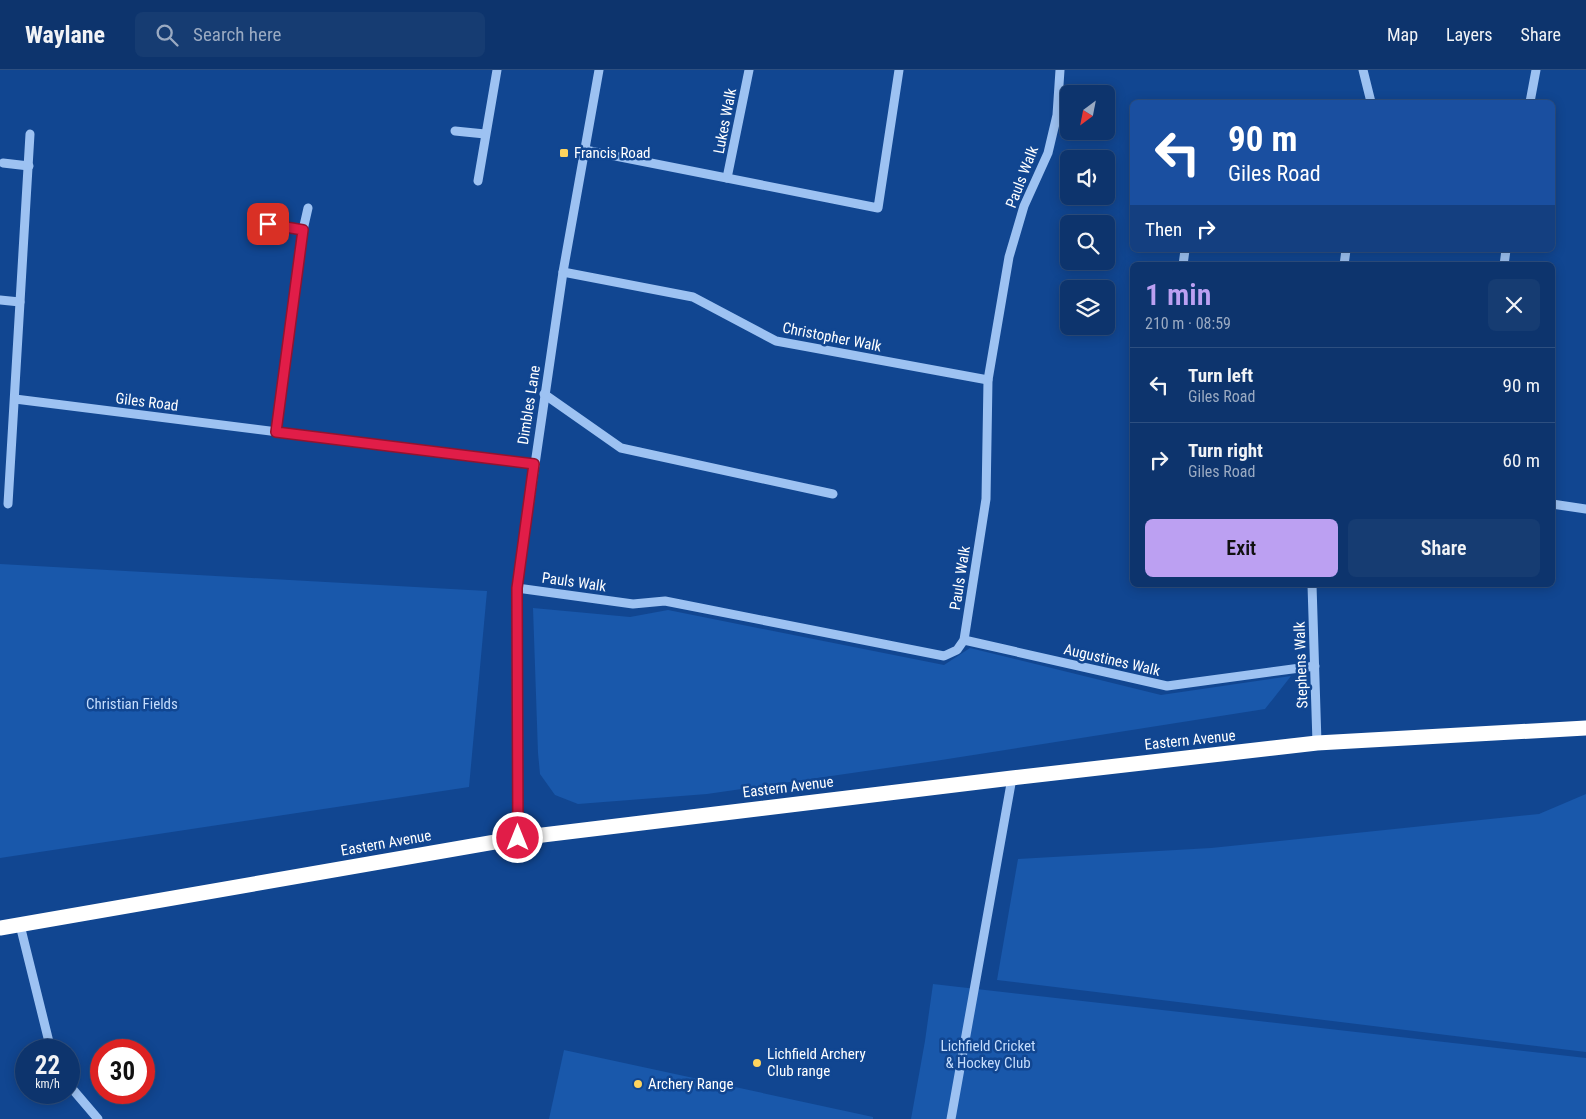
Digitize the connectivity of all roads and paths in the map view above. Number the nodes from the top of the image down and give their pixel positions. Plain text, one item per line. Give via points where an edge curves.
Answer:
1 (497, 70) edge
2 (599, 70) edge
3 (749, 70) edge
4 (899, 70) edge
5 (1060, 70) edge
6 (1363, 70) edge
7 (1536, 70) edge
8 (1370, 100) edge
9 (1530, 100) edge
10 (455, 131) dead end
11 (30, 134) dead end
12 (485, 134) junction
13 (585, 150) junction
14 (2, 163) dead end
15 (29, 166) junction
16 (727, 178) junction
17 (478, 181) dead end
18 (308, 208) dead end
19 (268, 224) dead end
20 (303, 230) junction
21 (563, 272) junction
22 (0, 300) edge
23 (20, 302) junction
24 (988, 380) junction
25 (544, 394) junction
26 (15, 399) junction
27 (276, 432) junction
28 (534, 464) junction
29 (833, 494) dead end
30 (8, 504) dead end
31 (1555, 504) edge
32 (1586, 509) edge
33 (1312, 587) edge
34 (517, 588) junction
35 (964, 640) junction
36 (1315, 666) junction
37 (1586, 728) edge
38 (1317, 744) junction
39 (1012, 778) junction
40 (518, 838) junction
41 (20, 925) junction
42 (0, 928) edge
43 (48, 1039) edge
44 (80, 1098) edge
45 (98, 1119) edge
46 (951, 1119) edge

1 - 12 street
2 - 13 street, Dimbles Lane
3 - 16 street, Lukes Walk
4 - 16 street via 878,208
5 - 24 street, Pauls Walk via 1057,115 1048,152 1024,206 1009,257
6 - 8 street
7 - 9 street
10 - 12 street
11 - 15 street
12 - 17 street
13 - 16 street
13 - 21 street, Dimbles Lane
14 - 15 street
15 - 23 street
18 - 20 street
19 - 20 street
20 - 27 street
21 - 24 street, Christopher Walk via 694,297 776,341
21 - 25 street, Dimbles Lane
22 - 23 street
23 - 26 street
24 - 35 street, Pauls Walk via 986,498
25 - 28 street, Dimbles Lane
25 - 29 street via 621,448
26 - 27 street, Giles Road
26 - 30 street
27 - 28 street, Giles Road
28 - 34 street, Dimbles Lane
31 - 32 street
33 - 36 street, Stephens Walk
34 - 35 street, Pauls Walk via 633,604 664,601 944,656 957,650
34 - 40 street, Dimbles Lane
35 - 36 street, Augustines Walk via 1167,686
36 - 38 street, Stephens Walk
37 - 38 highway, Eastern Avenue
38 - 39 highway, Eastern Avenue
39 - 40 highway, Eastern Avenue
39 - 46 street
40 - 41 highway, Eastern Avenue
41 - 42 highway, Eastern Avenue
41 - 43 street
44 - 45 street

